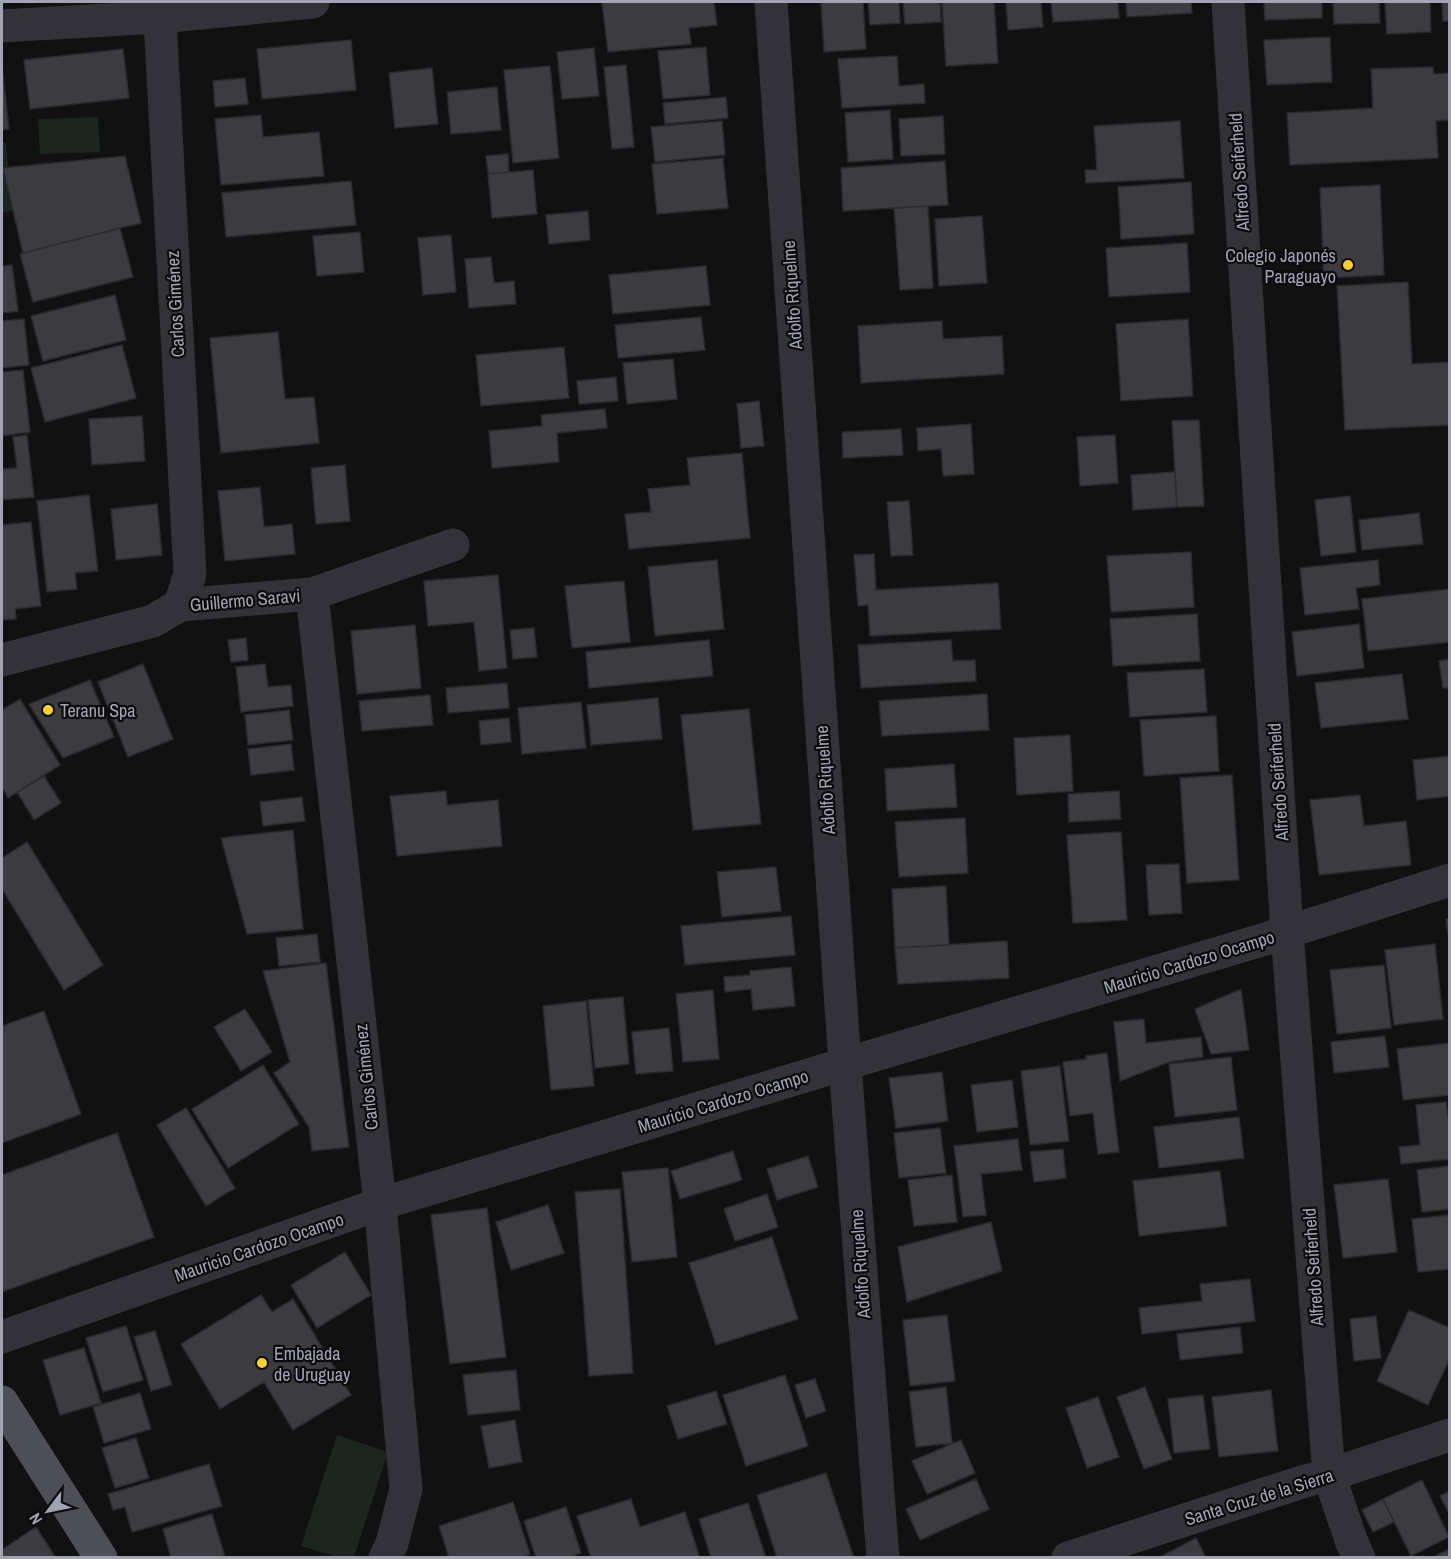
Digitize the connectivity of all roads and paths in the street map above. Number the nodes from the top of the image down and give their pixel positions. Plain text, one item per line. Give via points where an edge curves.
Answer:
1 (313, 2) edge
2 (771, 2) edge
3 (1228, 2) edge
4 (159, 9) edge
5 (2, 26) edge
6 (453, 545) dead end
7 (312, 594) junction
8 (180, 605) junction
9 (2, 660) edge
10 (1449, 880) edge
11 (1287, 932) junction
12 (845, 1064) junction
13 (380, 1204) junction
14 (2, 1338) edge
15 (2, 1402) edge
16 (1449, 1435) edge
17 (1329, 1475) junction
18 (101, 1557) edge
19 (385, 1557) edge
20 (883, 1557) edge
21 (1068, 1557) edge
22 (1359, 1557) edge

1 - 4 street
2 - 12 street, Adolfo Riquelme
3 - 11 street, Alfredo Seiferheld
4 - 5 street
4 - 8 street, Carlos Giménez via 190,574
6 - 7 street, Guillermo Saravi
7 - 8 street, Guillermo Saravi
7 - 13 street, Carlos Giménez
8 - 9 street, Guillermo Saravi via 153,621
10 - 11 street, Mauricio Cardozo Ocampo
11 - 12 street, Mauricio Cardozo Ocampo
11 - 17 street, Alfredo Seiferheld
12 - 13 street, Mauricio Cardozo Ocampo
12 - 20 street, Adolfo Riquelme
13 - 14 street, Mauricio Cardozo Ocampo
13 - 19 street, Carlos Giménez via 406,1489
15 - 18 main road
16 - 17 street, Santa Cruz de la Sierra
17 - 21 street, Santa Cruz de la Sierra
17 - 22 street, Alfredo Seiferheld

